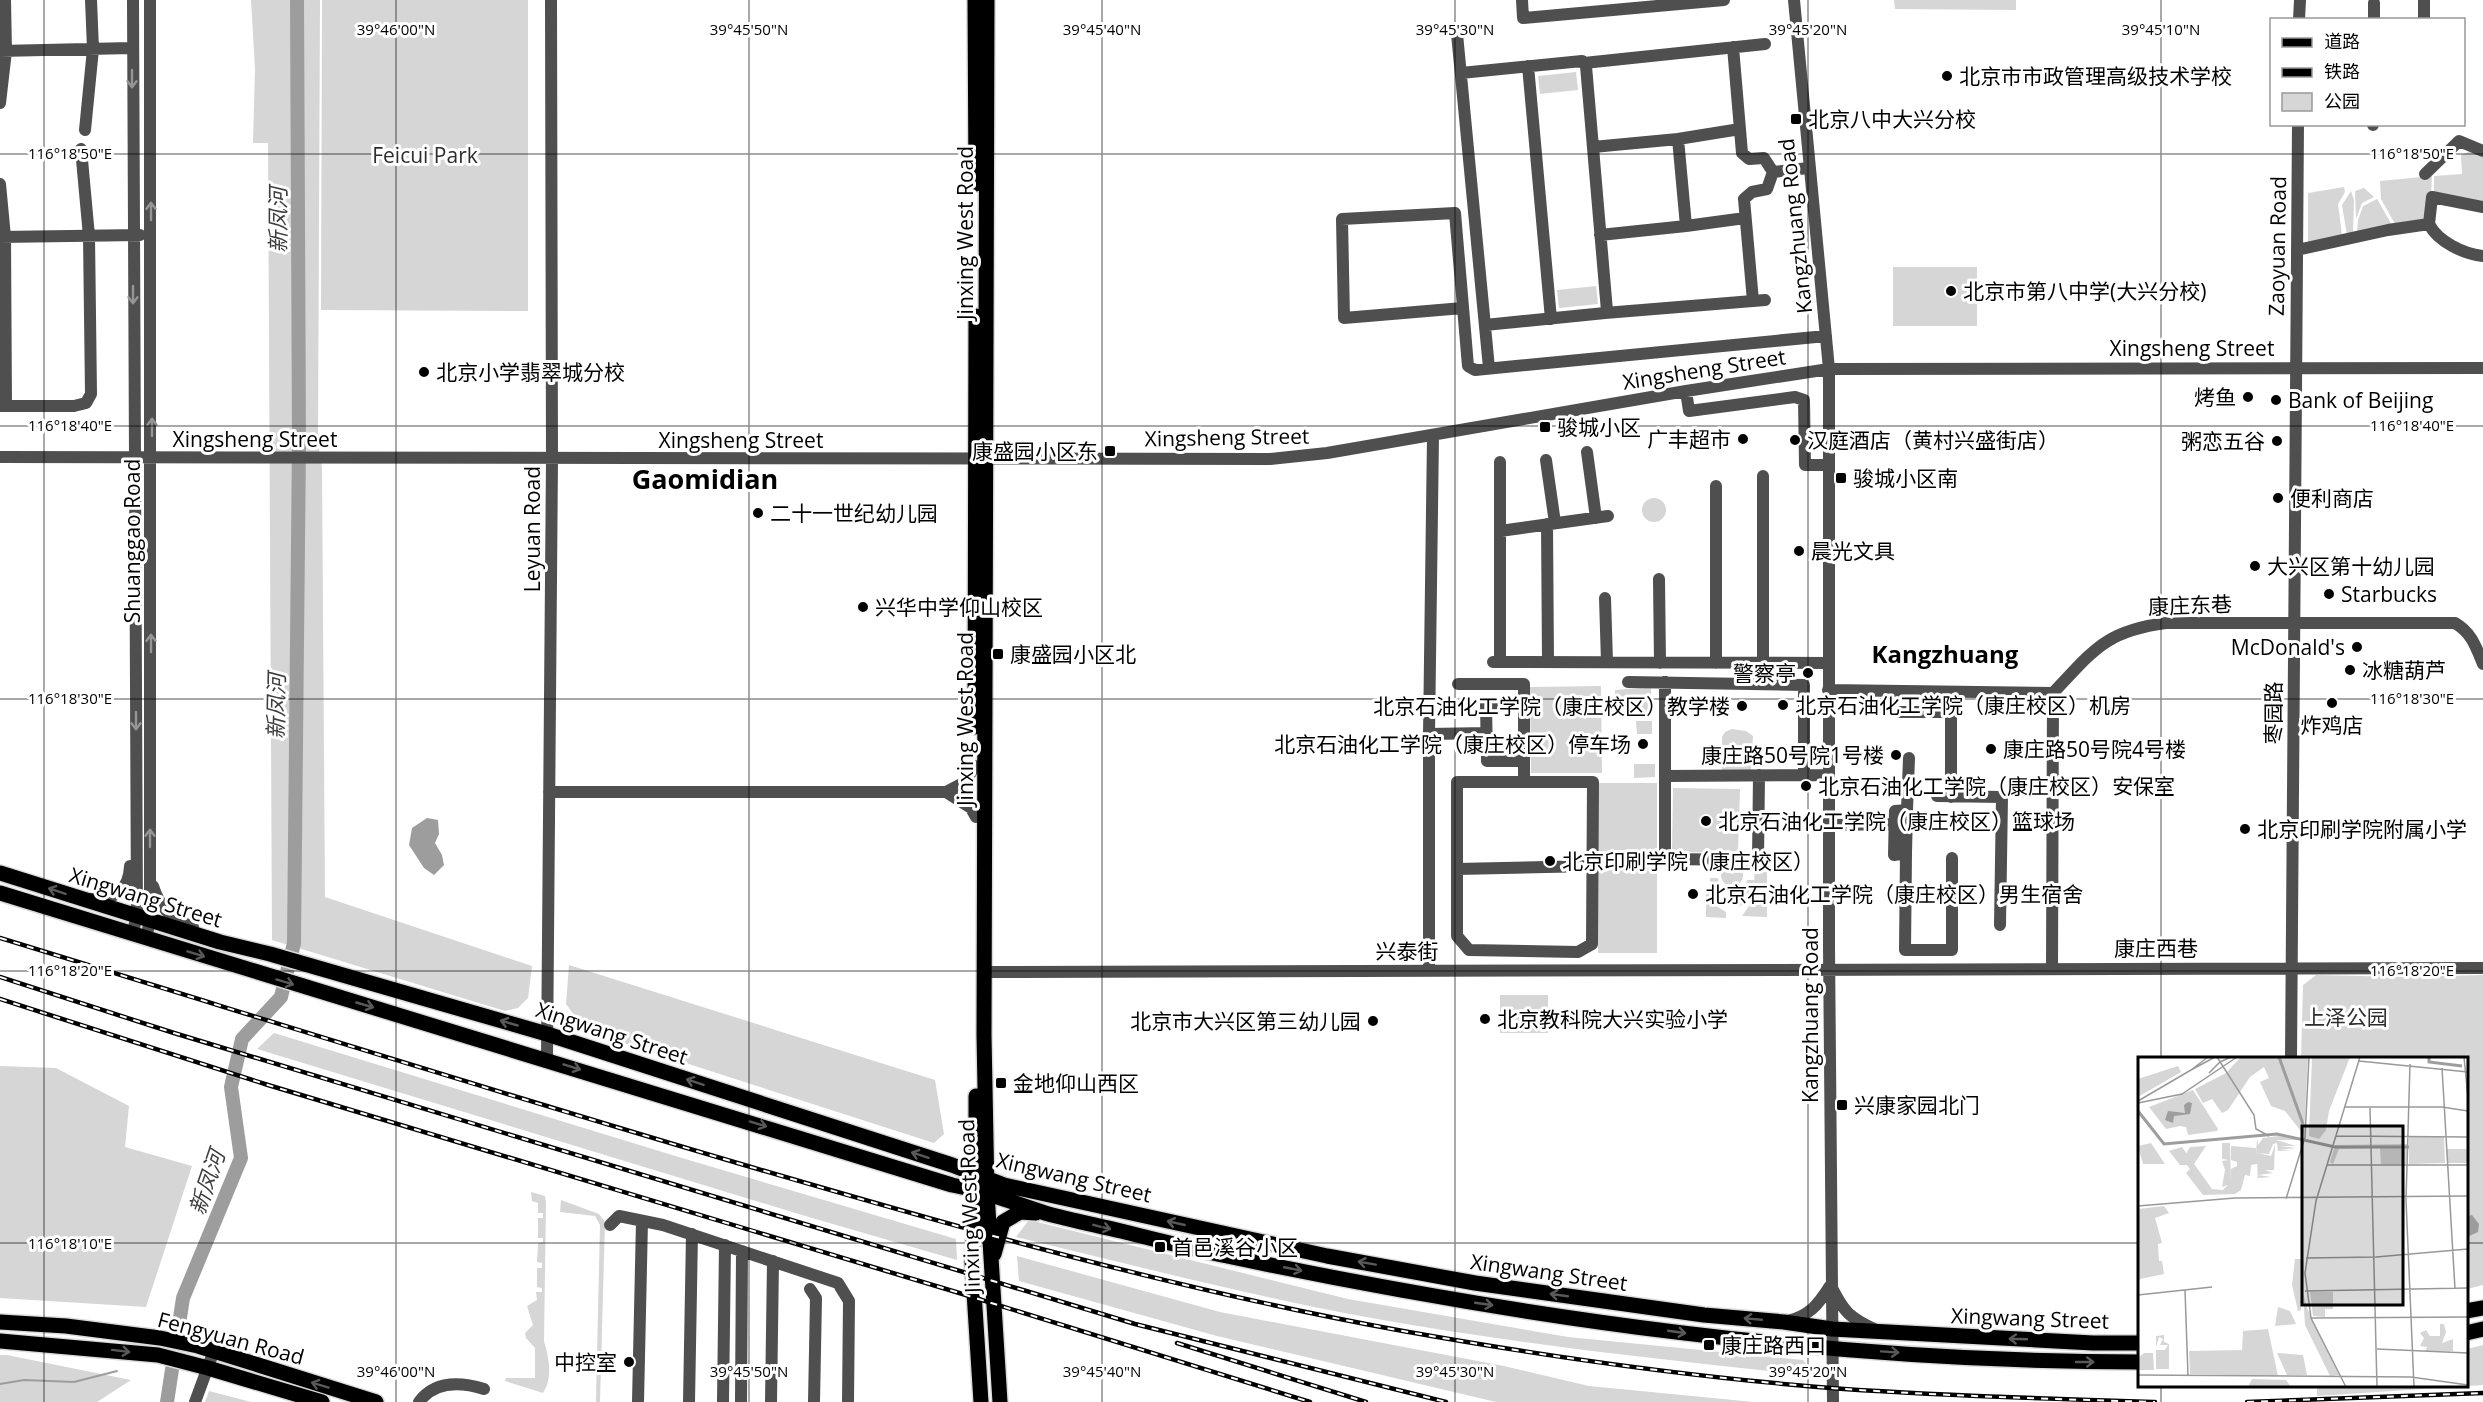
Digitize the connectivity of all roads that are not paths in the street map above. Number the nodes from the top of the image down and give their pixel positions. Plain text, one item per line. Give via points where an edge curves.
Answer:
1 (5, 0) edge
2 (91, 0) edge
3 (132, 0) edge
4 (150, 0) edge
5 (551, 0) edge
6 (975, 0) edge
7 (987, 0) edge
8 (1522, 0) edge
9 (1724, 0) edge
10 (1794, 0) edge
11 (2300, 0) edge
12 (2424, 0) edge
13 (2374, 3) dead end
14 (2299, 18) edge
15 (2374, 18) edge
16 (2424, 18) edge
17 (1457, 34) dead end
18 (1765, 44) dead end
19 (1733, 47) junction
20 (131, 48) junction
21 (93, 50) junction
22 (3, 51) edge
23 (1584, 63) junction
24 (1527, 66) junction
25 (1461, 73) junction
26 (0, 103) edge
27 (2298, 126) edge
28 (1740, 129) junction
29 (85, 130) dead end
30 (1678, 139) junction
31 (1593, 147) junction
32 (81, 149) dead end
33 (2483, 151) edge
34 (1808, 168) junction
35 (1773, 172) junction
36 (2425, 174) dead end
37 (0, 184) edge
38 (2483, 207) edge
39 (1745, 218) junction
40 (2430, 224) junction
41 (1686, 226) junction
42 (133, 235) junction
43 (151, 235) junction
44 (1600, 235) junction
45 (88, 236) junction
46 (2, 237) edge
47 (2297, 250) junction
48 (2483, 256) edge
49 (1463, 308) junction
50 (1605, 313) junction
51 (1551, 319) junction
52 (1485, 325) junction
53 (1826, 336) junction
54 (1489, 368) junction
55 (2296, 368) junction
56 (2483, 368) edge
57 (1829, 369) junction
58 (1686, 391) junction
59 (3, 406) edge
60 (1433, 436) junction
61 (1587, 452) dead end
62 (0, 457) edge
63 (134, 457) junction
64 (152, 458) junction
65 (552, 459) junction
66 (981, 459) junction
67 (1546, 460) dead end
68 (1500, 462) dead end
69 (1828, 465) junction
70 (1763, 476) dead end
71 (1716, 486) dead end
72 (1551, 524) junction
73 (1500, 531) junction
74 (1659, 579) dead end
75 (1605, 598) dead end
76 (2293, 622) junction
77 (1548, 662) junction
78 (1607, 662) junction
79 (1660, 663) junction
80 (1716, 663) junction
81 (1763, 663) junction
82 (1828, 663) junction
83 (2483, 664) edge
84 (1628, 682) dead end
85 (1665, 682) junction
86 (1458, 684) dead end
87 (1828, 690) junction
88 (2053, 693) junction
89 (1524, 703) junction
90 (1895, 712) dead end
91 (1429, 734) junction
92 (1487, 734) junction
93 (1909, 758) dead end
94 (1524, 761) junction
95 (975, 766) junction
96 (1759, 775) junction
97 (1804, 775) junction
98 (1828, 775) junction
99 (1665, 776) junction
100 (1524, 782) junction
101 (549, 792) junction
102 (946, 792) junction
103 (1937, 795) dead end
104 (1951, 797) junction
105 (1907, 810) junction
106 (976, 818) junction
107 (136, 820) junction
108 (1895, 824) junction
109 (1828, 825) junction
110 (1906, 853) junction
111 (1952, 858) dead end
112 (1592, 866) junction
113 (1457, 869) junction
114 (0, 873) edge
115 (150, 878) junction
116 (0, 893) edge
117 (88, 901) junction
118 (143, 919) junction
119 (90, 921) junction
120 (2000, 925) dead end
121 (175, 928) junction
122 (139, 936) junction
123 (169, 946) junction
124 (244, 948) junction
125 (2291, 967) junction
126 (1829, 968) junction
127 (2052, 968) junction
128 (2483, 968) edge
129 (1429, 970) junction
130 (985, 972) junction
131 (547, 1034) junction
132 (2291, 1057) edge
133 (547, 1059) junction
134 (981, 1184) junction
135 (1046, 1213) junction
136 (642, 1221) junction
137 (610, 1225) dead end
138 (988, 1225) junction
139 (692, 1234) junction
140 (996, 1244) junction
141 (725, 1245) junction
142 (742, 1251) junction
143 (773, 1261) junction
144 (991, 1274) junction
145 (1831, 1285) junction
146 (810, 1289) dead end
147 (2483, 1308) edge
148 (2468, 1311) edge
149 (0, 1322) edge
150 (1784, 1322) junction
151 (34, 1323) junction
152 (1832, 1329) junction
153 (2483, 1329) edge
154 (94, 1330) junction
155 (1883, 1333) junction
156 (2468, 1333) edge
157 (219, 1337) dead end
158 (0, 1341) edge
159 (31, 1343) junction
160 (2138, 1343) edge
161 (82, 1347) junction
162 (1832, 1348) junction
163 (214, 1352) junction
164 (2138, 1362) edge
165 (201, 1366) junction
166 (484, 1389) dead end
167 (195, 1402) edge
168 (322, 1402) edge
169 (375, 1402) edge
170 (419, 1402) edge
171 (638, 1402) edge
172 (689, 1402) edge
173 (723, 1402) edge
174 (741, 1402) edge
175 (771, 1402) edge
176 (814, 1402) edge
177 (848, 1402) edge
178 (981, 1402) edge
179 (991, 1402) edge
180 (1000, 1402) edge
181 (1010, 1402) edge
182 (1833, 1402) edge

1 - 22 street
2 - 21 street
3 - 20 street, Shuanggao Road
43 -> 4 street, Shuanggao Road
5 - 65 street, Leyuan Road
6 - 66 main road, Jinxing West Road
7 - 66 main road, Jinxing West Road
8 - 9 street via 1523,18
10 - 34 street, Kangzhuang Road
11 - 14 street
12 - 16 street
13 - 15 street
17 - 25 street
18 - 19 street
19 - 23 street
19 - 28 street
20 - 21 street
20 -> 42 street, Shuanggao Road
21 - 22 street
21 - 29 street
22 - 26 street
23 - 24 street
23 - 31 street
24 - 25 street
24 - 51 street
25 - 52 street
27 - 47 street, Zaoyuan Road
28 - 30 street
28 - 35 street via 1742,153 1749,159 1764,158
30 - 31 street
30 - 41 street
31 - 44 street
32 - 45 street
33 - 36 street via 2459,141
34 - 35 street
34 - 53 street, Kangzhuang Road
35 - 39 street via 1767,189 1752,192 1744,200
37 - 46 street
38 - 40 street via 2432,197
39 - 41 street
39 - 50 street via 1759,300
40 - 47 street
40 - 48 street via 2434,234 2450,244
41 - 44 street
42 - 43 street
42 - 45 street
42 -> 63 street, Shuanggao Road
64 -> 43 street, Shuanggao Road
44 - 50 street
45 - 46 street
45 - 59 street via 91,394 86,403 74,406
46 - 59 street
47 - 55 street, Zaoyuan Road
49 - 49 street via 1455,213 1342,219 1344,318
49 - 54 street via 1468,366 1475,370
50 - 51 street
51 - 52 street
52 - 54 street
53 - 54 street
53 - 57 street, Kangzhuang Road
55 - 56 street, Xingsheng Street
55 - 57 street, Xingsheng Street
55 - 76 street, 枣园路
57 - 58 street, Xingsheng Street
57 - 69 street, Kangzhuang Road
58 - 60 street, Xingsheng Street
58 - 69 street via 1689,411 1795,397 1804,400 1805,465
60 - 66 street, Xingsheng Street via 1270,459
60 - 91 street
61 - 72 street via 1602,517
62 - 63 street, Xingsheng Street
63 - 64 street, Xingsheng Street
63 -> 107 street, Shuanggao Road
64 - 65 street, Xingsheng Street
115 -> 64 street, Shuanggao Road
65 - 66 street, Xingsheng Street
65 - 101 street, Leyuan Road
66 - 95 main road, Jinxing West Road
66 - 130 main road, Jinxing West Road
67 - 72 street
68 - 73 street
69 - 82 street, Kangzhuang Road
70 - 81 street
71 - 80 street
72 - 73 street
72 - 77 street
73 - 77 street via 1497,662
74 - 79 street
75 - 78 street
76 - 83 street, 康庄东巷 via 2455,623 2472,638
76 - 88 street, 康庄东巷 via 2166,623 2136,627 2111,637 2092,651
76 - 125 street, 枣园路
77 - 78 street
78 - 79 street
79 - 80 street
80 - 81 street
81 - 82 street
82 - 87 street, Kangzhuang Road
84 - 85 street
85 - 97 street via 1804,684
85 - 99 street
86 - 89 street via 1524,684
87 - 88 street
87 - 98 street, Kangzhuang Road
88 - 127 street
89 - 92 street via 1486,704
89 - 94 street
90 - 104 street via 1951,712
91 - 92 street
91 - 129 street
92 - 94 street via 1487,762
93 - 105 street
94 - 100 street
95 - 102 street via 965,782
95 - 106 main road, Jinxing West Road
96 - 97 street
96 - 99 street
96 - 99 street via 1758,860 1708,861 1665,859
97 - 98 street
98 - 109 street, Kangzhuang Road
100 - 112 street via 1593,782
100 - 113 street via 1457,782
101 - 102 street
101 - 131 street, Leyuan Road
102 - 106 street via 971,808
103 - 104 street
104 - 120 street via 2002,797
105 - 108 street via 1895,812
105 - 110 street
106 - 134 main road, Jinxing West Road
107 - 117 street via 127,885 110,898
107 - 118 street, Shuanggao Road
108 - 109 street
108 - 110 street via 1894,855
109 - 126 street, Kangzhuang Road
110 - 111 street via 1905,950 1952,950
112 - 113 street
112 - 113 street via 1592,944 1578,952 1469,950 1457,936
117 -> 114 main road, Xingwang Street
115 - 118 street, Shuanggao Road
115 - 124 street via 158,901 170,916
116 - 119 main road, Xingwang Street
117 - 118 main road, Xingwang Street
117 - 119 main road via 99,915
118 - 121 main road, Xingwang Street
118 - 122 street, Shuanggao Road
119 - 122 main road, Xingwang Street
121 - 123 main road via 166,934
121 - 124 main road, Xingwang Street
122 - 123 main road, Xingwang Street
123 -> 133 main road, Xingwang Street
131 -> 124 main road, Xingwang Street
125 - 127 street, 康庄西巷
125 - 128 street, 康庄西巷
125 - 132 street, 枣园路
126 - 127 street, 康庄西巷
126 - 129 street, 兴泰街
126 - 145 street, Kangzhuang Road
129 - 130 street, 兴泰街
130 - 134 main road, Jinxing West Road
131 - 133 street, Leyuan Road
134 -> 131 main road, Xingwang Street
133 -> 134 main road, Xingwang Street
134 - 135 main road, Xingwang Street
134 - 138 main road, Jinxing West Road
150 -> 134 main road, Xingwang Street via 1704,1315 1475,1283 1316,1253 1004,1185
134 - 178 main road via 972,1261
134 - 179 main road
135 - 140 main road via 1020,1212 1009,1217 1003,1222
135 -> 162 main road, Xingwang Street via 1224,1256 1401,1291 1689,1333
136 - 137 street via 619,1216
136 - 139 street
136 - 171 street
138 - 140 main road
138 - 144 main road, Jinxing West Road
139 - 141 street
139 - 172 street
140 - 144 main road
140 - 181 main road
141 - 142 street
141 - 173 street
142 - 143 street
142 - 174 street
143 - 175 street
143 - 177 street via 834,1281 845,1291 849,1301
144 - 180 main road, Jinxing West Road
145 - 150 street via 1814,1310
145 - 152 street, Kangzhuang Road
145 - 155 street via 1850,1317
146 - 176 street via 816,1298
147 - 148 main road
149 - 151 main road, Fengyuan Road
150 - 152 main road, Xingwang Street
151 - 154 main road, Fengyuan Road
151 - 159 main road via 44,1328 45,1333
152 - 155 main road, Xingwang Street
152 - 162 street, Kangzhuang Road
153 - 156 main road
154 - 161 main road via 78,1336
154 - 163 main road, Fengyuan Road via 160,1338
160 -> 155 main road, Xingwang Street
157 - 163 street
158 - 159 main road, Fengyuan Road
159 - 161 main road, Fengyuan Road
161 -> 165 main road, Fengyuan Road via 158,1355
162 -> 164 main road, Xingwang Street via 2052,1362
162 - 182 street, Kangzhuang Road
163 - 165 street
169 -> 163 main road, Fengyuan Road
165 - 167 street
165 - 168 main road, Fengyuan Road
166 - 170 street via 453,1383 434,1390

